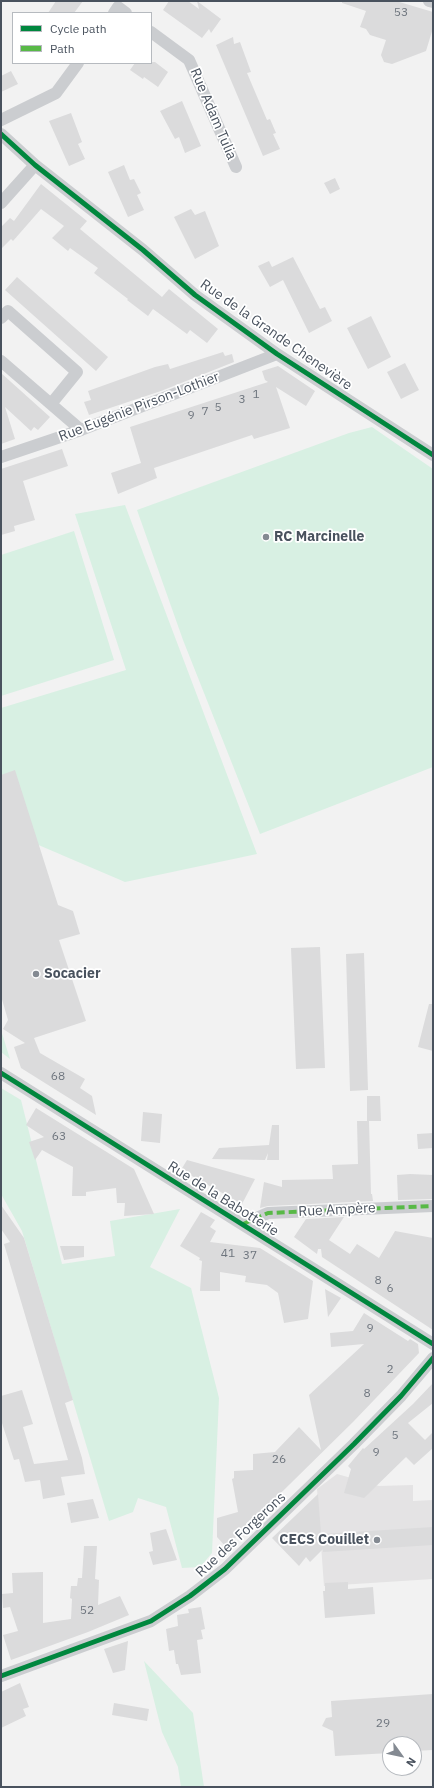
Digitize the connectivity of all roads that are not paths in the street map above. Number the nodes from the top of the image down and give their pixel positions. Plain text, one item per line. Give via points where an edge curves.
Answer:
1 (429, 1) edge
2 (433, 2) edge
3 (115, 12) edge
4 (125, 12) edge
5 (152, 33) edge
6 (77, 64) edge
7 (1, 120) edge
8 (1, 134) edge
9 (35, 165) junction
10 (236, 168) dead end
11 (1, 203) edge
12 (1, 318) edge
13 (277, 354) junction
14 (1, 361) edge
15 (51, 404) junction
16 (81, 430) junction
17 (433, 455) edge
18 (1, 457) edge
19 (1, 1073) edge
20 (433, 1206) edge
21 (243, 1224) junction
22 (433, 1344) edge
23 (433, 1358) edge
24 (1, 1676) edge

1 - 2 street
3 - 4 street via 118,7
5 - 10 street, Rue Adam Tulia via 189,60
6 - 7 street via 56,93
8 - 9 street, Rue de la Grande Chenevière
9 - 11 street
9 - 13 street, Rue de la Grande Chenevière via 143,250 195,295
12 - 15 street via 8,311 77,372
13 - 16 street, Rue Eugénie Pirson-Lothier
13 - 17 street, Rue de la Grande Chenevière
14 - 15 street
15 - 16 street
16 - 18 street, Rue Eugénie Pirson-Lothier
19 - 21 street, Rue de la Babotterie
20 - 21 street, Rue Ampère via 268,1213
21 - 22 street, Rue de la Babotterie
23 - 24 street, Rue des Forgerons via 401,1396 354,1444 225,1569 190,1596 151,1621

